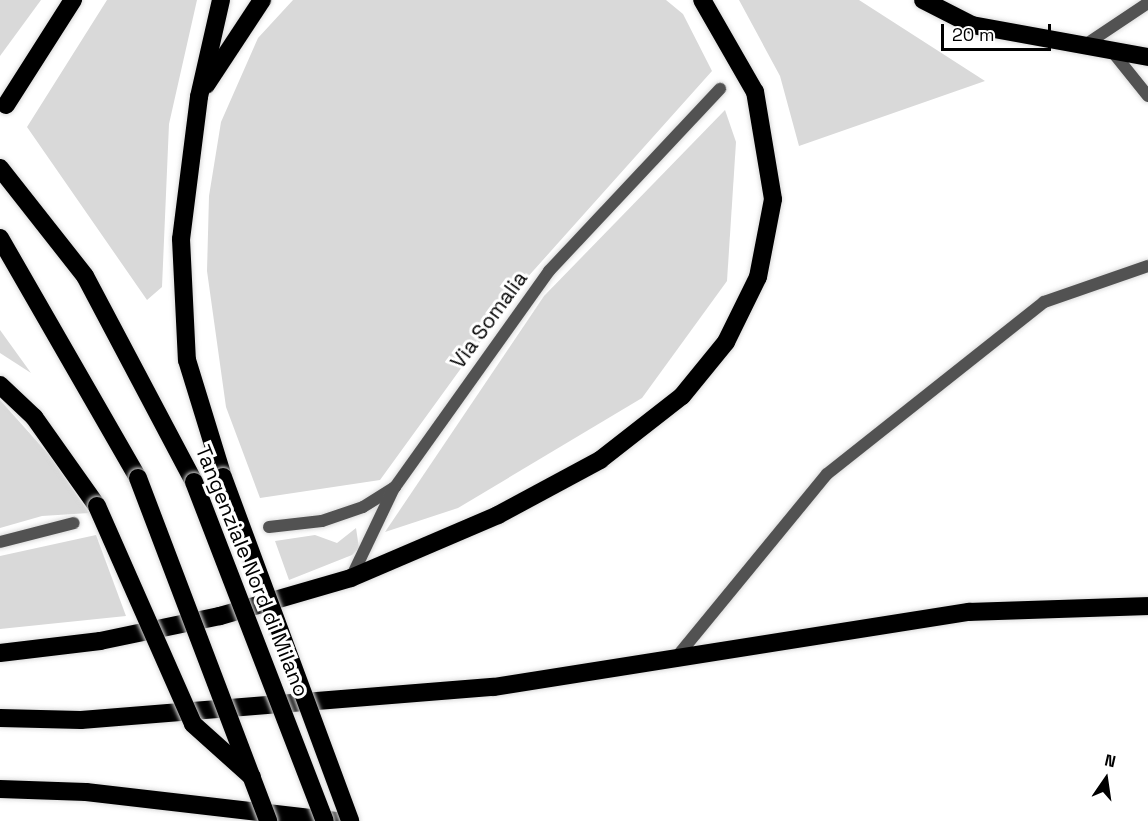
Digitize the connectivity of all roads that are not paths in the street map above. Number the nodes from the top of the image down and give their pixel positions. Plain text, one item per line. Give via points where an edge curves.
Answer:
1 (74, 0) edge
2 (221, 0) edge
3 (262, 0) edge
4 (702, 0) edge
5 (923, 0) edge
6 (944, 0) edge
7 (1148, 3) edge
8 (972, 25) junction
9 (1085, 45) junction
10 (1111, 50) junction
11 (1148, 57) edge
12 (720, 89) dead end
13 (1148, 96) edge
14 (199, 97) junction
15 (6, 105) dead end
16 (0, 168) edge
17 (0, 238) edge
18 (1148, 267) edge
19 (0, 385) edge
20 (395, 487) junction
21 (74, 523) dead end
22 (269, 527) dead end
23 (0, 542) edge
24 (351, 578) junction
25 (1148, 606) edge
26 (0, 653) edge
27 (675, 659) junction
28 (0, 718) edge
29 (256, 780) junction
30 (0, 789) edge
31 (268, 821) edge
32 (325, 821) edge
33 (336, 821) edge
34 (350, 821) edge

1 - 15 highway
2 - 14 highway
3 - 14 highway
4 - 24 highway via 755,92 773,199 758,277 726,342 682,396 600,460 498,515
5 - 8 highway
6 - 8 highway
7 - 9 lane
8 - 9 highway
9 - 10 highway
10 - 11 highway
10 - 13 lane
12 - 20 lane, Via Somalia via 549,271
14 - 34 highway, bridge via 181,239 187,360 224,477
16 - 32 highway, Tangenziale Nord di Milano, bridge via 85,276 194,482
17 - 29 highway, bridge via 138,478
18 - 27 lane via 1044,302 827,474
19 - 29 highway, bridge via 34,417 97,507 193,724
20 - 22 lane, Via Somalia via 363,507 322,521
20 - 24 lane
21 - 23 lane
24 - 26 highway via 220,616 100,641
25 - 27 highway via 969,612
27 - 28 highway via 482,688 81,720
29 - 31 highway, bridge
30 - 33 highway via 86,792

